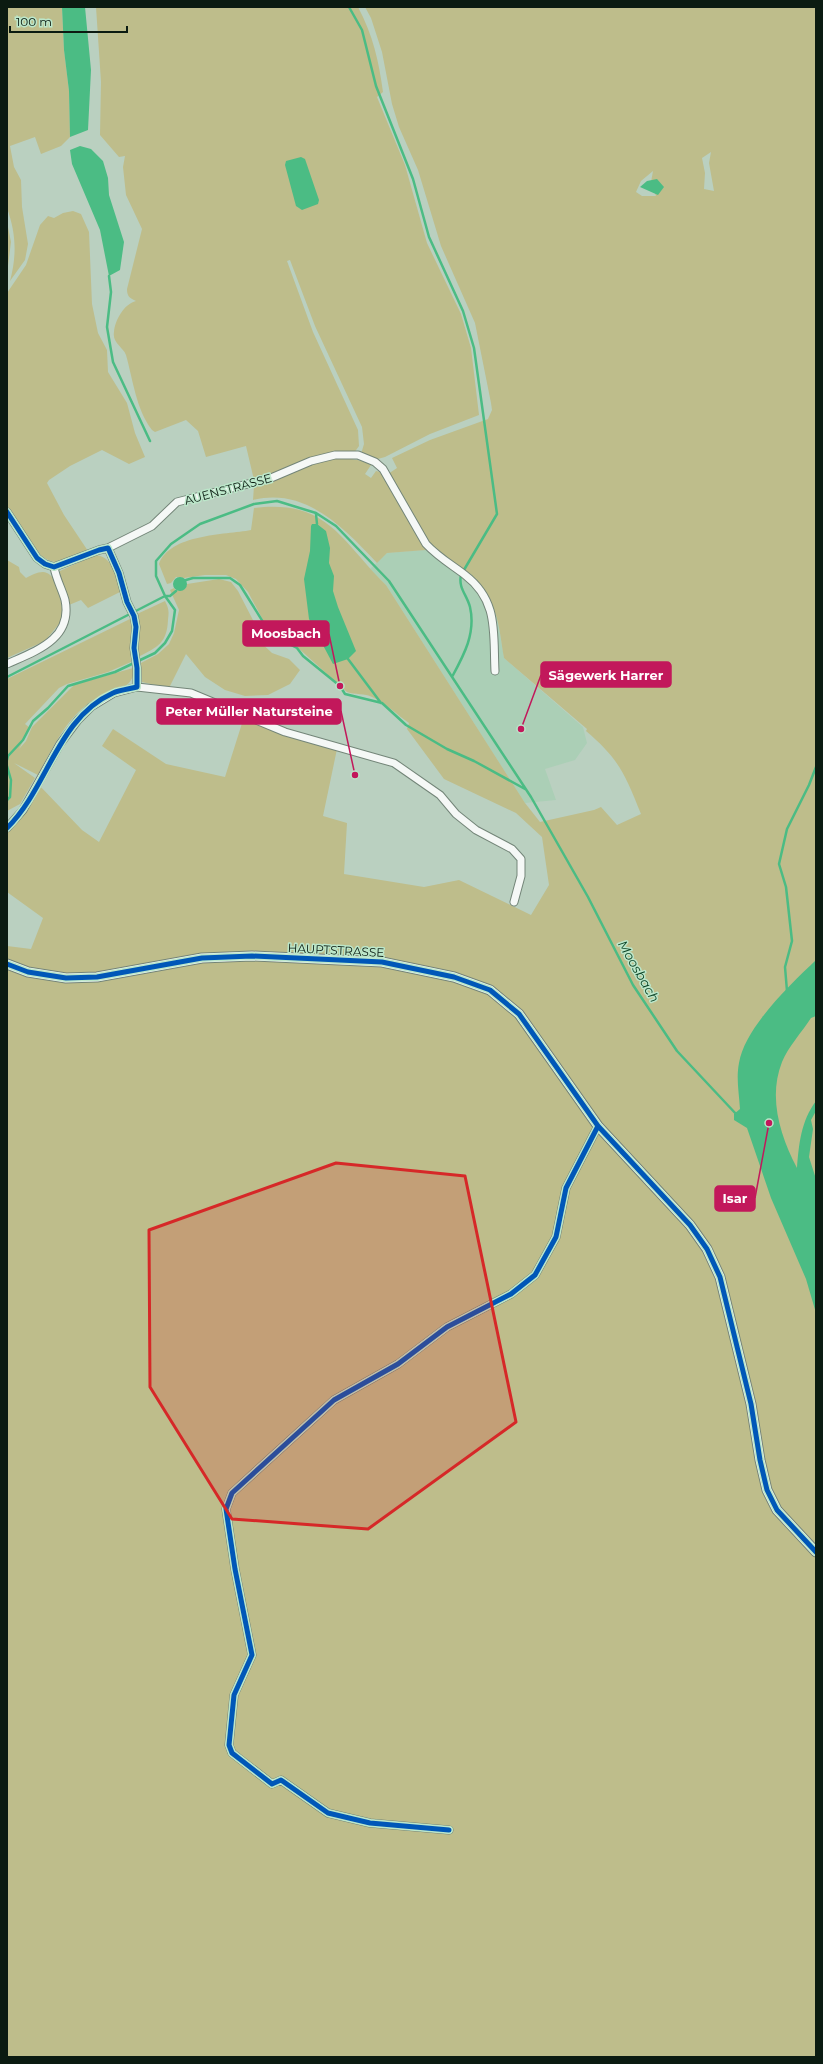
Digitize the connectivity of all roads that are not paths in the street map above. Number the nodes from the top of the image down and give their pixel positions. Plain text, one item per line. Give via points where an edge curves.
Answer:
1 (7, 512) edge
2 (108, 548) junction
3 (54, 567) junction
4 (7, 664) edge
5 (495, 671) dead end
6 (137, 687) junction
7 (7, 828) edge
8 (514, 902) dead end
9 (7, 964) edge
10 (598, 1126) junction
11 (816, 1552) edge
12 (449, 1830) dead end

1 - 3 street via 37,558
2 - 3 street, AUENSTRASSE
2 - 5 street, AUENSTRASSE via 152,526 177,502 271,478 311,461 334,455 358,455 375,462 383,469 426,544 435,554 478,586 485,596 492,612
2 - 6 street via 134,616
3 - 4 street via 64,599 66,616 60,633 45,647
6 - 7 street via 114,693 91,707 78,720 60,744 23,810
6 - 8 street via 191,693 284,732 394,764 440,795 456,814 476,830 512,849 521,859 521,876
9 - 10 main road, HAUPTSTRASSE via 28,972 66,978 97,977 202,958 252,956 382,962 454,977 490,990 519,1014
10 - 11 main road, HAUPTSTRASSE via 690,1225 707,1249 720,1276 751,1404 767,1490 777,1510
10 - 12 street via 566,1188 556,1237 535,1275 511,1294 447,1327 398,1364 334,1400 232,1493 226,1509 252,1655 234,1695 229,1745 232,1753 272,1784 281,1780 328,1813 370,1823

